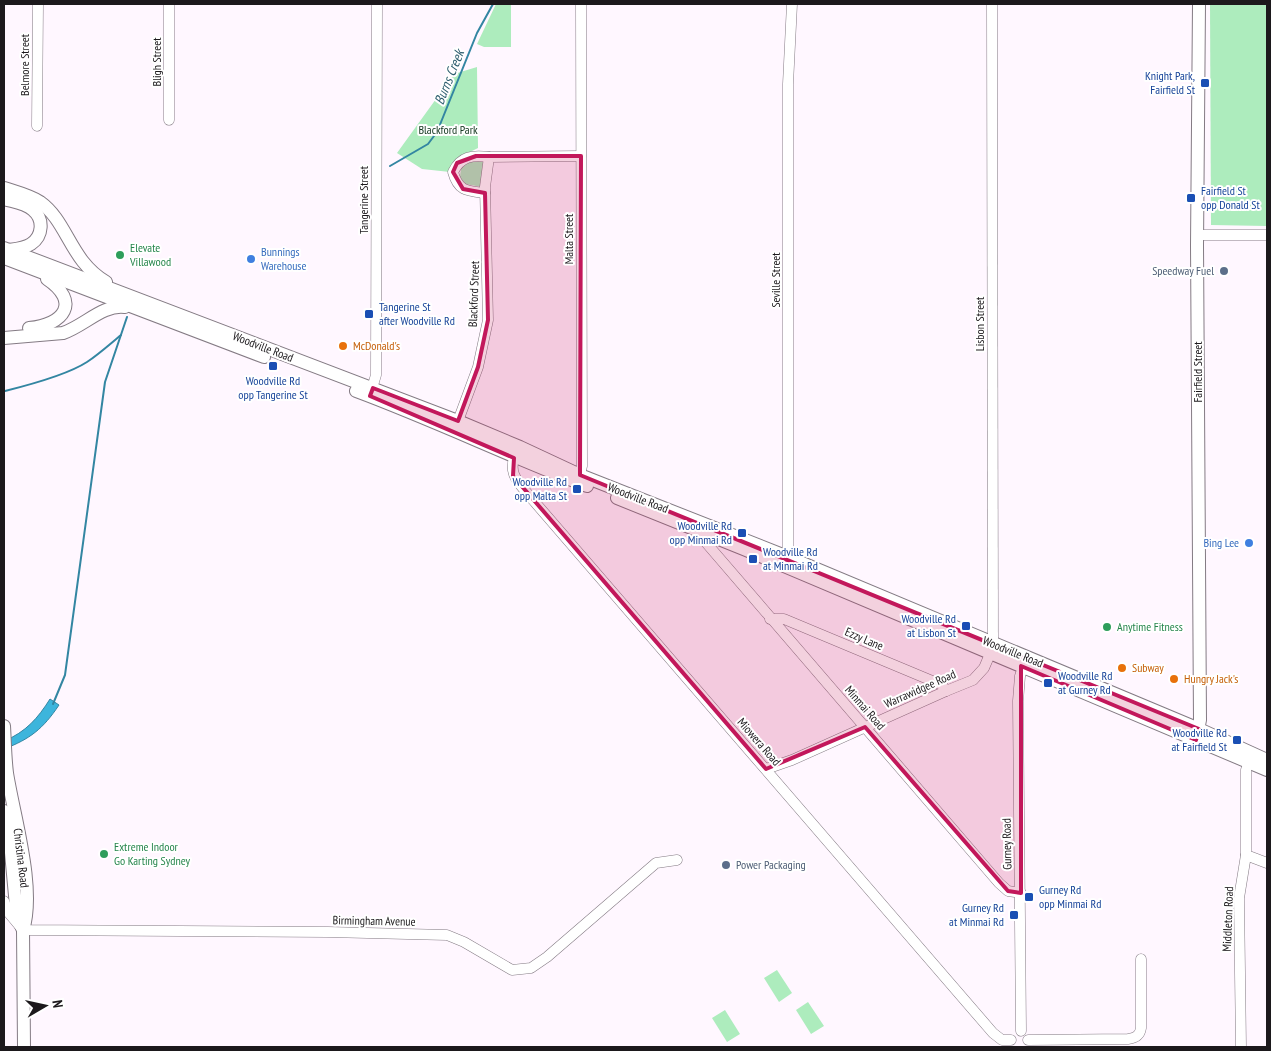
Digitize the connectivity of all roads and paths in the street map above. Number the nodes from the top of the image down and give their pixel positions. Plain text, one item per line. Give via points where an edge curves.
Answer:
1 (38, 4) edge
2 (169, 4) edge
3 (377, 4) edge
4 (582, 4) edge
5 (792, 4) edge
6 (992, 4) edge
7 (1199, 4) edge
8 (169, 120) dead end
9 (37, 126) dead end
10 (581, 156) junction
11 (489, 158) junction
12 (4, 188) edge
13 (485, 193) junction
14 (4, 199) edge
15 (1197, 235) junction
16 (1267, 235) edge
17 (5, 252) edge
18 (32, 269) junction
19 (132, 302) junction
20 (4, 329) edge
21 (4, 338) edge
22 (372, 392) junction
23 (458, 421) junction
24 (517, 452) junction
25 (580, 475) junction
26 (696, 531) junction
27 (788, 557) junction
28 (770, 618) junction
29 (991, 649) junction
30 (1025, 662) junction
31 (946, 691) junction
32 (865, 727) junction
33 (1198, 735) junction
34 (5, 739) edge
35 (1267, 760) edge
36 (1249, 762) junction
37 (766, 769) junction
38 (1267, 770) edge
39 (4, 811) edge
40 (10, 842) junction
41 (1246, 855) junction
42 (4, 857) edge
43 (677, 860) dead end
44 (1267, 863) edge
45 (1021, 893) junction
46 (4, 901) edge
47 (23, 930) junction
48 (1141, 959) dead end
49 (1021, 1032) junction
50 (1026, 1043) edge
51 (1013, 1044) edge
52 (24, 1047) edge
53 (1241, 1047) edge

1 - 9 street, Belmore Street
2 - 8 street, Bligh Street
3 - 22 street, Tangerine Street via 376,374
4 - 10 street, Malta Street
5 - 27 street, Seville Street via 788,84
6 - 29 street, Lisbon Street
7 - 15 main road, Fairfield Street
10 - 11 street
10 - 25 street, Malta Street
11 - 13 street, Blackford Street
11 - 13 street via 465,158 457,163 453,172 463,189
12 - 19 main road via 30,197 48,209 86,266
13 - 23 street, Blackford Street via 488,320 478,367
14 - 17 main road via 29,207 41,222 40,233 32,243
15 - 16 street
15 - 33 main road, Fairfield Street
17 - 18 main road, Woodville Road
17 - 19 main road, Woodville Road
18 - 19 main road, Woodville Road
18 - 20 main road via 61,292 64,311 51,324
19 - 21 main road via 108,310 63,333
19 - 22 main road, Woodville Road
22 - 23 main road, Woodville Road
22 - 24 main road, Woodville Road via 461,433
23 - 24 main road, Woodville Road
24 - 25 main road, Woodville Road
24 - 26 main road, Woodville Road
24 - 37 street, Miowera Road via 512,465 513,476
25 - 27 main road, Woodville Road
26 - 28 street, Minmai Road
26 - 29 main road, Woodville Road
27 - 29 main road, Woodville Road
28 - 31 street, Ezzy Lane via 784,619 942,685
28 - 32 street, Minmai Road
29 - 30 main road, Woodville Road
29 - 31 street, Warrawidgee Road via 984,668 973,680
30 - 33 main road, Woodville Road
30 - 45 street, Gurney Road via 1018,701
31 - 32 street, Warrawidgee Road
32 - 37 street, Warrawidgee Road
32 - 45 street, Minmai Road via 999,883 1008,891
33 - 35 main road, Woodville Road
33 - 36 main road, Woodville Road
34 - 47 main road, Christina Road via 26,884 27,916
36 - 38 main road, Woodville Road
36 - 41 street, Middleton Road via 1246,770
37 - 51 street, Miowera Road via 993,1033
39 - 40 main road, Christina Road
40 - 42 street
40 - 47 main road, Christina Road via 17,917
41 - 44 street
41 - 53 street, Middleton Road via 1239,898
43 - 47 street, Birmingham Avenue via 656,863 531,968 512,970 447,935
45 - 49 street, Gurney Road
46 - 47 street via 8,912
47 - 52 main road, Christina Road
48 - 50 street via 1141,1038
49 - 50 street via 1025,1033
49 - 51 street via 1015,1033

